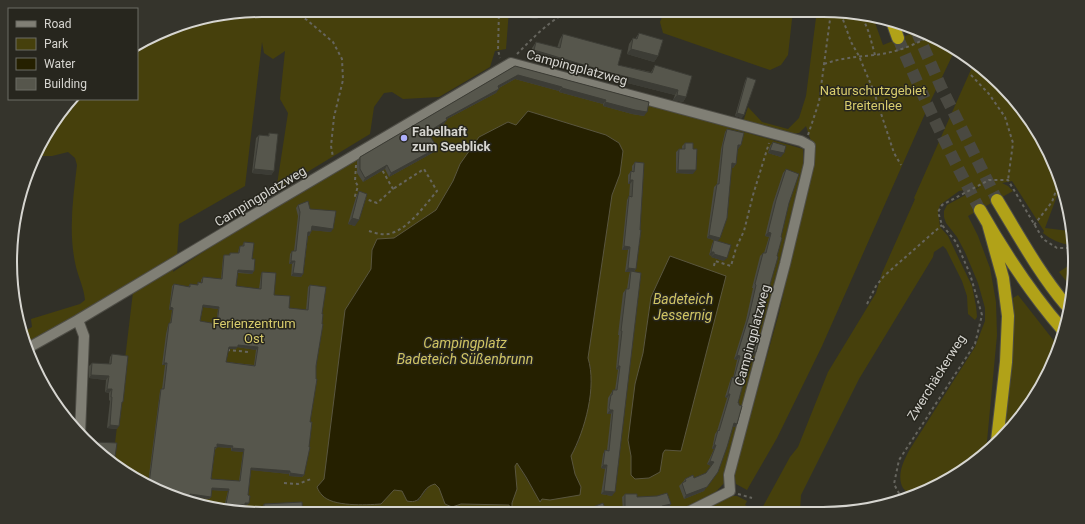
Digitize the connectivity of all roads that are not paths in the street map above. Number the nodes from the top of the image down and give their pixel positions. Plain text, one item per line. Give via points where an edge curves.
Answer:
1 (894, 28) edge
2 (898, 38) tunnel mouth
3 (997, 200) tunnel mouth
4 (980, 210) tunnel mouth
5 (988, 224) junction
6 (1064, 303) edge
7 (78, 320) junction
8 (1060, 326) edge
9 (32, 346) edge
10 (80, 426) edge
11 (998, 433) edge
12 (698, 507) edge

1 - 2 highway
3 - 6 highway via 1030,255
4 - 5 highway
5 - 8 highway via 1027,285
5 - 11 highway via 1003,278 1008,316
7 - 9 street, Campingplatzweg
7 - 10 street via 84,336
7 - 12 street, Campingplatzweg via 511,63 801,142 810,146 809,164 729,475 730,491

